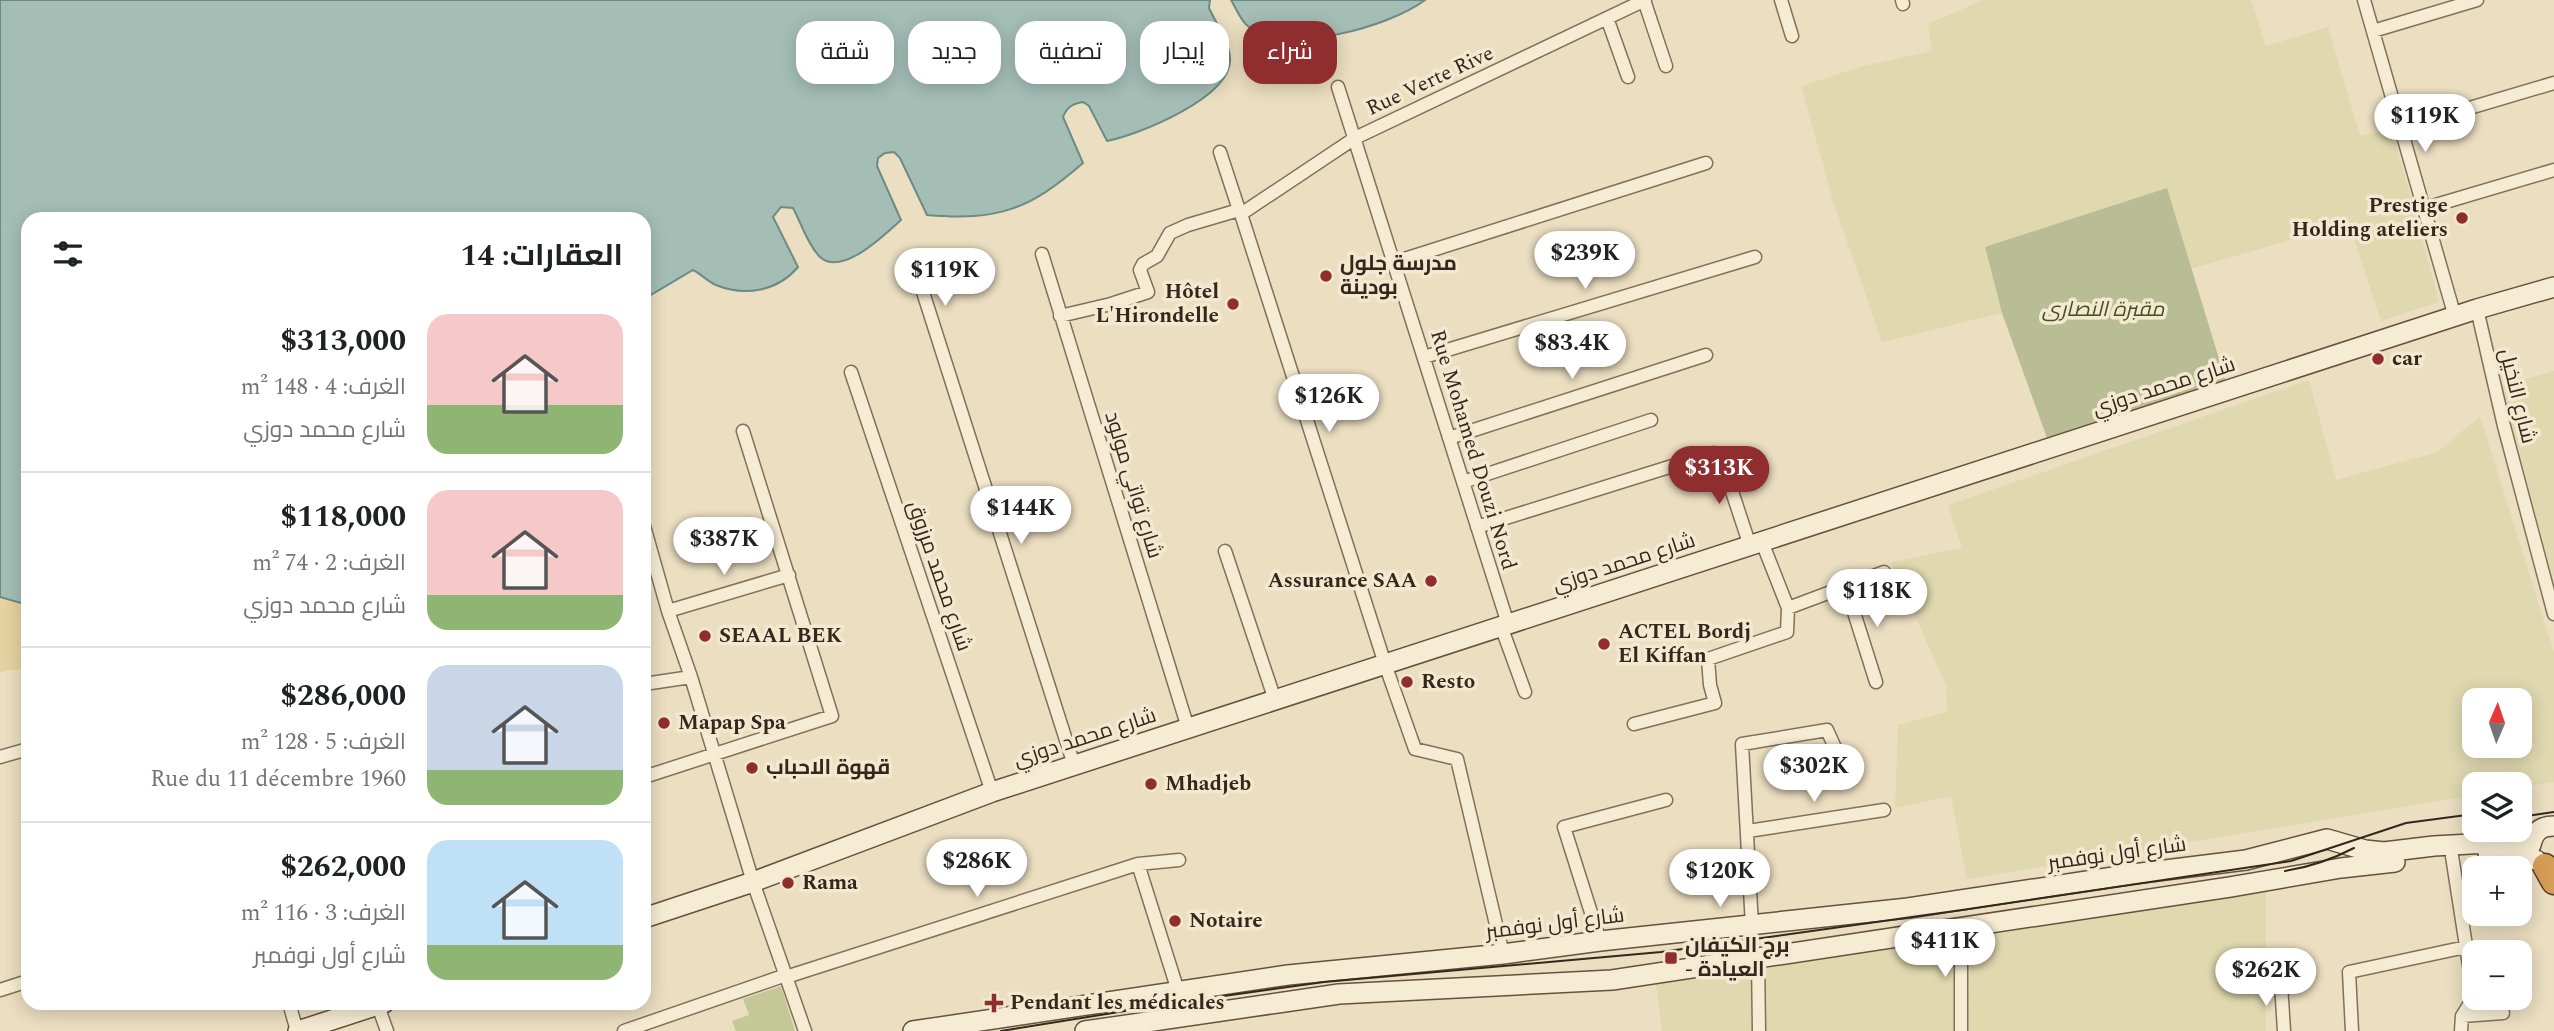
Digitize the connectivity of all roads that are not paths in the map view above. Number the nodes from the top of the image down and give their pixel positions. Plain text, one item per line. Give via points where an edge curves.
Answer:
1 (1645, 0) edge
2 (1781, 0) edge
3 (2364, 0) edge
4 (2477, 0) edge
5 (1607, 18) junction
6 (2373, 31) junction
7 (1792, 36) dead end
8 (1666, 66) dead end
9 (1628, 77) dead end
10 (2554, 83) edge
11 (1338, 87) dead end
12 (2402, 128) junction
13 (1355, 138) junction
14 (1220, 152) dead end
15 (1706, 163) dead end
16 (2554, 170) edge
17 (2422, 209) junction
18 (1240, 212) junction
19 (1042, 254) dead end
20 (1755, 257) dead end
21 (1395, 262) junction
22 (2554, 287) edge
23 (922, 289) dead end
24 (2477, 309) junction
25 (1060, 316) junction
26 (2455, 317) junction
27 (1706, 355) dead end
28 (1424, 357) junction
29 (850, 372) dead end
30 (1651, 420) dead end
31 (743, 431) dead end
32 (1449, 438) junction
33 (1463, 482) junction
34 (1477, 527) junction
35 (1756, 544) junction
36 (651, 551) edge
37 (1225, 551) dead end
38 (1884, 572) dead end
39 (789, 575) junction
40 (1846, 587) junction
41 (1788, 608) junction
42 (668, 611) junction
43 (2554, 614) edge
44 (1504, 625) junction
45 (1385, 664) junction
46 (691, 677) junction
47 (1877, 682) dead end
48 (651, 683) edge
49 (1525, 692) dead end
50 (1275, 700) junction
51 (1634, 724) dead end
52 (1188, 728) junction
53 (21, 751) edge
54 (714, 754) junction
55 (0, 757) edge
56 (1842, 761) dead end
57 (1074, 765) junction
58 (651, 775) edge
59 (992, 792) junction
60 (1666, 800) dead end
61 (1884, 810) dead end
62 (2554, 825) edge
63 (1748, 831) junction
64 (2534, 834) junction
65 (2452, 856) junction
66 (1177, 860) dead end
67 (1139, 864) junction
68 (2547, 869) edge
69 (753, 881) junction
70 (651, 916) edge
71 (1752, 926) junction
72 (1961, 927) junction
73 (2465, 940) edge
74 (1600, 941) junction
75 (2462, 948) edge
76 (1503, 954) junction
77 (1758, 958) junction
78 (786, 976) junction
79 (21, 983) edge
80 (2281, 984) dead end
81 (0, 990) edge
82 (1178, 991) junction
83 (291, 1010) edge
84 (359, 1010) edge
85 (382, 1010) edge
86 (2466, 1010) edge
87 (2504, 1013) dead end
88 (2462, 1016) junction
89 (297, 1031) edge
90 (387, 1031) edge
91 (624, 1031) edge
92 (805, 1031) edge
93 (912, 1031) edge
94 (1085, 1031) edge
95 (1759, 1031) edge
96 (1961, 1031) edge
97 (2284, 1031) edge
98 (2351, 1031) edge
99 (2461, 1031) edge

1 - 5 street, Rue Verte Rive
1 - 8 street
2 - 7 street
3 - 6 street
4 - 6 street
5 - 9 street
5 - 13 street, Rue Verte Rive
6 - 12 street
10 - 12 street
11 - 13 street, Rue Mohamed Douzi Nord
12 - 17 street
13 - 18 street, Rue Verte Rive
13 - 21 street, Rue Mohamed Douzi Nord
14 - 18 street
15 - 21 street
16 - 17 street
17 - 26 street
18 - 25 street, Rue Verte Rive via 1170,233 1157,256 1140,270 1148,292
18 - 45 street
19 - 25 street, شارع تواتي مولود
20 - 28 street
21 - 28 street, Rue Mohamed Douzi Nord
22 - 24 main road, شارع محمد دوزي
23 - 57 street
24 - 26 main road, شارع محمد دوزي
24 - 43 street, شارع النخيل
25 - 52 street, شارع تواتي مولود
26 - 35 main road, شارع محمد دوزي
27 - 32 street
28 - 32 street, Rue Mohamed Douzi Nord
29 - 59 street, شارع محمد مرزوق
30 - 33 street
31 - 39 street
32 - 33 street, Rue Mohamed Douzi Nord
33 - 34 street, Rue Mohamed Douzi Nord
34 - 35 street via 1714,453 1720,456
34 - 44 street, Rue Mohamed Douzi Nord
35 - 41 street
35 - 44 main road, شارع محمد دوزي
36 - 42 street
37 - 50 street
38 - 40 street
39 - 42 street
39 - 54 street via 832,716
40 - 41 street
40 - 47 street
41 - 51 street via 1787,632 1708,659 1715,703
42 - 46 street
44 - 45 main road, شارع محمد دوزي
44 - 49 street, Rue Mohamed Douzi Nord
45 - 50 main road, شارع محمد دوزي
45 - 76 street via 1415,749 1457,759
46 - 48 street
46 - 54 street
50 - 52 main road, شارع محمد دوزي
52 - 57 main road, شارع محمد دوزي
53 - 55 street
54 - 58 street
54 - 69 street
56 - 63 street via 1827,730 1742,744
57 - 59 main road, شارع محمد دوزي
59 - 69 main road, شارع محمد دوزي
60 - 74 street via 1564,827
61 - 63 street
62 - 64 main road, شارع أول نوفمبر
63 - 71 street
64 - 68 main road via 2532,852
64 - 71 main road, شارع أول نوفمبر via 2507,842 2384,852 2327,839 2246,860
65 - 68 main road via 2508,853
65 - 72 main road via 2342,868
65 - 73 street
66 - 67 street
67 - 78 street
67 - 82 street
69 - 70 main road, شارع محمد دوزي
69 - 78 street
71 - 74 main road, شارع أول نوفمبر
72 - 77 main road
72 - 96 street
74 - 76 main road, شارع أول نوفمبر
75 - 98 street via 2349,972
76 - 82 main road, شارع أول نوفمبر
77 - 94 main road via 1612,980 1339,994
77 - 95 street
78 - 91 street
78 - 92 street
79 - 81 street
80 - 97 street
82 - 93 main road, شارع أول نوفمبر
83 - 89 street
84 - 89 main road
85 - 90 street
86 - 88 street
87 - 88 street
88 - 99 street

